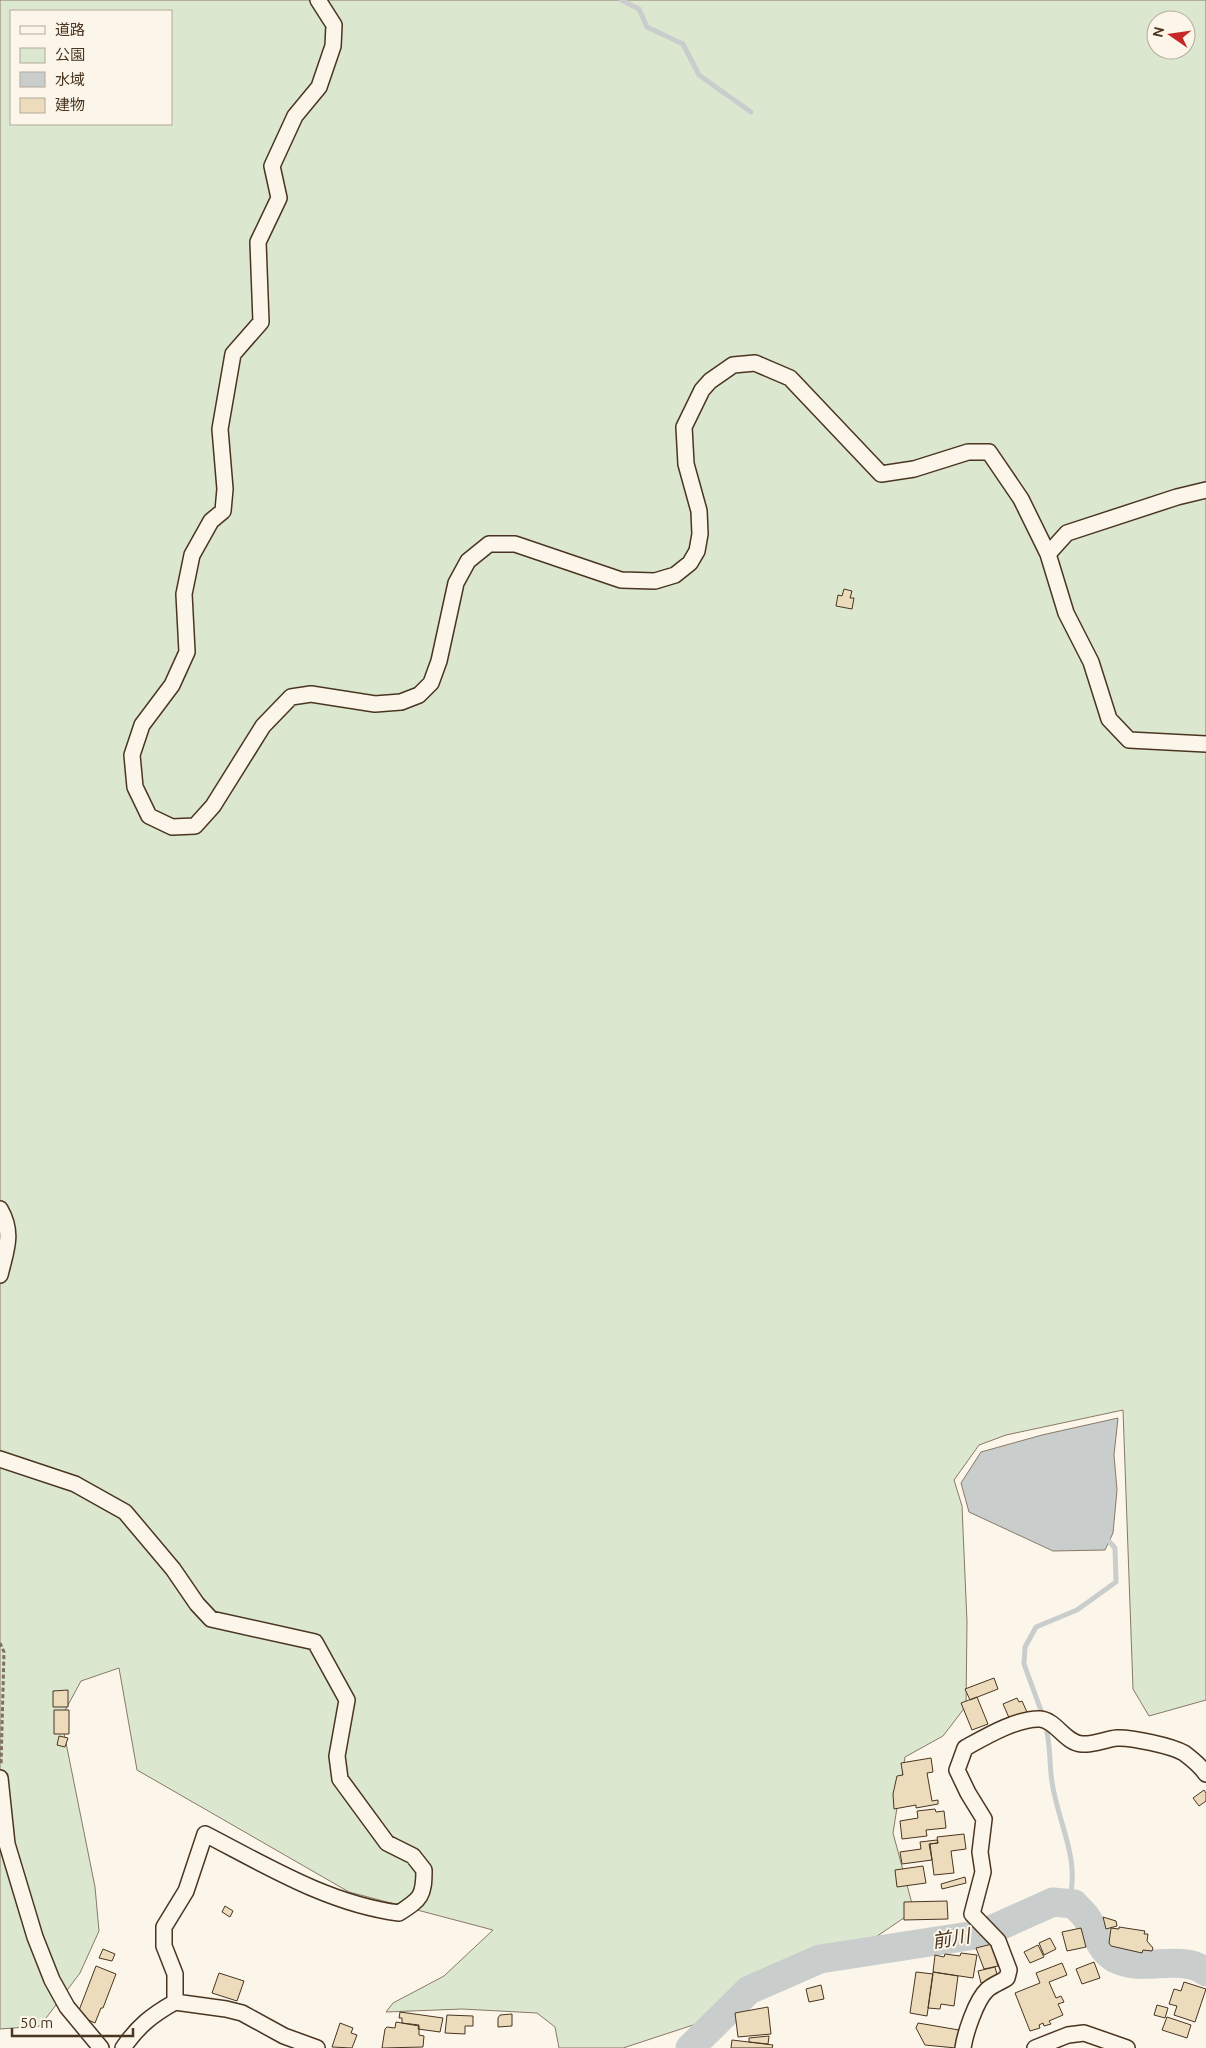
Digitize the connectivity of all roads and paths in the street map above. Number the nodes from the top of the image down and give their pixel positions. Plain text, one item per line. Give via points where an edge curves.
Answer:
1 (318, 0) edge
2 (1206, 490) edge
3 (1048, 554) junction
4 (1206, 744) edge
5 (0, 1209) edge
6 (0, 1275) edge
7 (0, 1459) edge
8 (0, 1643) edge
9 (1206, 1774) edge
10 (0, 1778) edge
11 (176, 2002) junction
12 (101, 2048) edge
13 (123, 2048) edge
14 (317, 2048) edge
15 (963, 2048) edge
16 (1035, 2048) edge
17 (1127, 2048) edge

1 - 3 street via 334,25 334,46 320,86 295,116 272,166 279,198 258,242 261,322 233,354 220,429 223,511 211,521 192,556 184,594 187,652 172,685 142,725 132,755 135,787 149,816 172,827 195,826 213,806 263,726 291,697 311,694 375,704 401,702 419,695 431,683 439,661 456,583 468,561 489,544 515,544 621,580 655,581 675,575 690,563 697,551 700,534 699,511 686,464 684,427 702,390 733,365 755,363 790,378 881,474 968,452 989,452 1021,498
2 - 3 street via 1067,533
3 - 4 street via 1066,613 1091,662 1109,719 1129,740
5 - 6 street via 7,1222 7,1244
7 - 11 street via 75,1484 125,1512 211,1619 315,1642 347,1700 336,1756 340,1779 387,1843 413,1856 424,1870 424,1885 418,1900 399,1913 376,1910 300,1884 205,1834 186,1891 164,1927 164,1946 176,1974
8 - 10 path via 4,1652
9 - 15 street via 1201,1766 1182,1752 1139,1740 1118,1738 1082,1744 1069,1739 1044,1720 1027,1721 1006,1728 966,1748 957,1770 984,1819 980,1852 983,1872 972,1914 998,1941 1009,1970 1007,1978 987,1990 981,1998
10 - 12 street via 7,1844 35,1938 67,2007
11 - 13 street via 154,2014 134,2032
11 - 14 street via 242,2013 284,2036
16 - 17 street via 1068,2035 1084,2033

